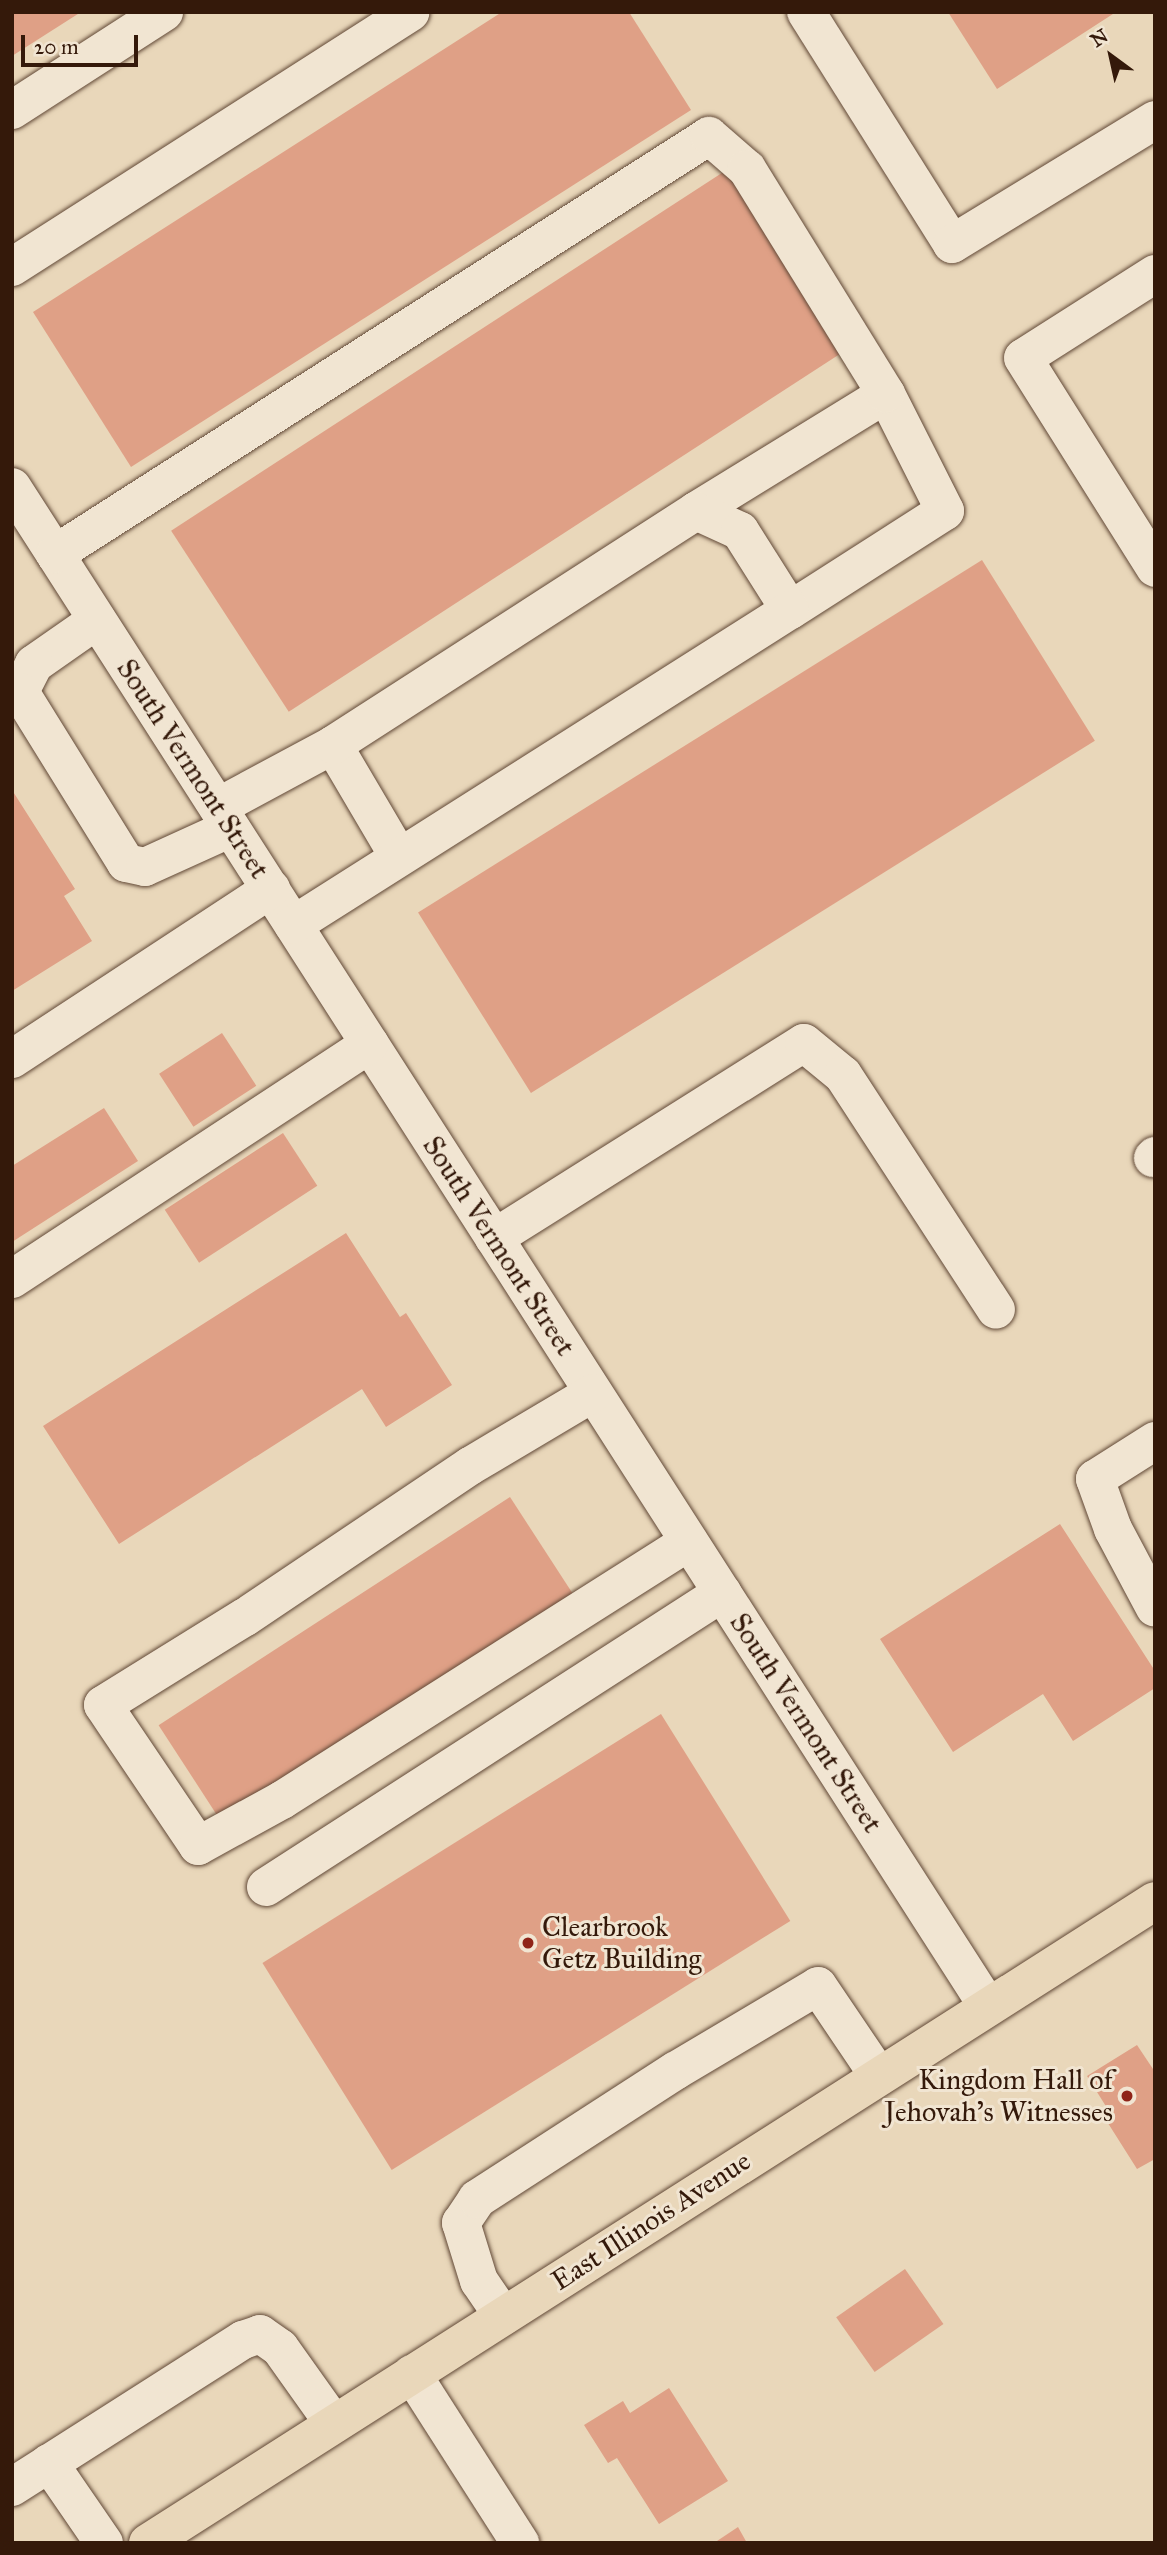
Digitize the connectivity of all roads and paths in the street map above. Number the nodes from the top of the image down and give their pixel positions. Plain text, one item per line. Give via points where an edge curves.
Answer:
1 (164, 12) edge
2 (410, 12) edge
3 (806, 12) edge
4 (12, 110) edge
5 (1155, 120) edge
6 (12, 267) edge
7 (1155, 274) edge
8 (886, 394) junction
9 (12, 487) edge
10 (696, 511) junction
11 (55, 554) junction
12 (1155, 568) edge
13 (790, 610) junction
14 (97, 620) junction
15 (333, 745) junction
16 (224, 817) junction
17 (399, 857) junction
18 (271, 889) junction
19 (293, 925) junction
20 (370, 1044) junction
21 (12, 1059) edge
22 (494, 1238) junction
23 (12, 1279) edge
24 (996, 1310) dead end
25 (593, 1393) junction
26 (1155, 1441) edge
27 (689, 1542) junction
28 (722, 1593) junction
29 (1155, 1608) edge
30 (266, 1887) dead end
31 (1155, 1901) edge
32 (987, 2005) junction
33 (878, 2075) junction
34 (502, 2316) junction
35 (412, 2374) junction
36 (334, 2424) junction
37 (49, 2463) junction
38 (12, 2487) edge
39 (104, 2543) edge
40 (148, 2543) edge
41 (520, 2543) edge

1 - 4 street
2 - 6 street
3 - 5 street via 952,244
7 - 12 street via 1023,358
8 - 10 street
8 - 11 street via 747,169 709,136
8 - 13 street via 945,510
9 - 11 street, South Vermont Street
10 - 13 street via 740,531
10 - 15 street
11 - 14 street, South Vermont Street
13 - 17 street
14 - 16 street, South Vermont Street
14 - 16 street via 34,664 20,692 126,863 145,867
15 - 16 street
15 - 17 street
16 - 18 street, South Vermont Street
17 - 19 street
18 - 19 street, South Vermont Street
18 - 21 street
19 - 20 street, South Vermont Street
20 - 22 street, South Vermont Street
20 - 23 street
22 - 24 street via 804,1042 843,1075
22 - 25 street, South Vermont Street
25 - 27 street, South Vermont Street
25 - 27 street via 470,1466 244,1618 103,1705 198,1846 282,1800
26 - 29 street via 1095,1479 1113,1529
27 - 28 street, South Vermont Street
28 - 30 street
28 - 32 street, South Vermont Street
31 - 32 main road, East Illinois Avenue
32 - 33 main road, East Illinois Avenue
33 - 34 main road, East Illinois Avenue
33 - 34 street via 818,1986 675,2071 478,2199 461,2223 479,2281
34 - 35 main road, East Illinois Avenue
35 - 36 main road, East Illinois Avenue
35 - 41 street
36 - 37 street via 280,2348 260,2334 243,2340
36 - 40 main road, East Illinois Avenue
37 - 38 street
37 - 39 street

